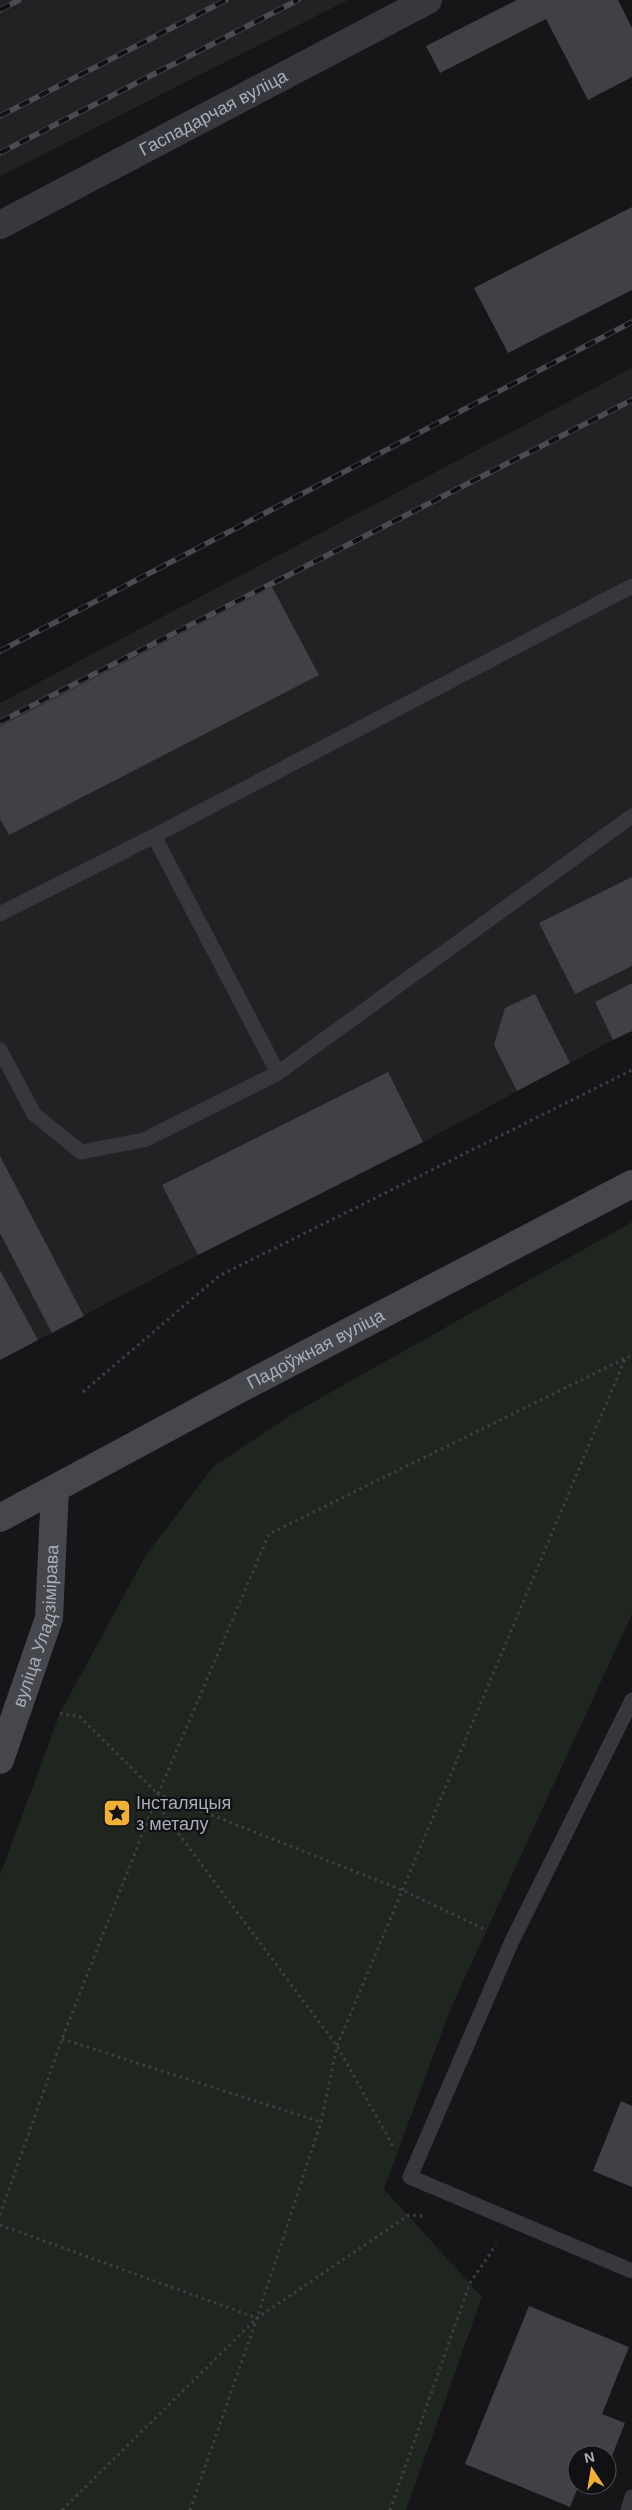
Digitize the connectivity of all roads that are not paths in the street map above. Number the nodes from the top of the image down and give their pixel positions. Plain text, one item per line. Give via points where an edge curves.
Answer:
1 (428, 0) edge
2 (0, 225) edge
3 (632, 586) edge
4 (632, 816) edge
5 (154, 836) junction
6 (0, 914) edge
7 (0, 1050) edge
8 (278, 1072) junction
9 (632, 1184) edge
10 (55, 1489) junction
11 (0, 1518) edge
12 (632, 1700) edge
13 (0, 1760) edge
14 (632, 2271) edge
15 (632, 2497) edge
16 (628, 2510) edge

1 - 2 street, Гаспадарчая вуліца
3 - 5 lane
4 - 8 lane
5 - 6 lane
5 - 8 lane
7 - 8 lane via 34,1114 81,1152 144,1140
9 - 10 main road, Падоўжная вуліца
10 - 11 main road, Падоўжная вуліца
10 - 13 main road, вуліца Уладзімірава via 49,1618
12 - 14 lane via 511,1943 410,2177
15 - 16 lane

